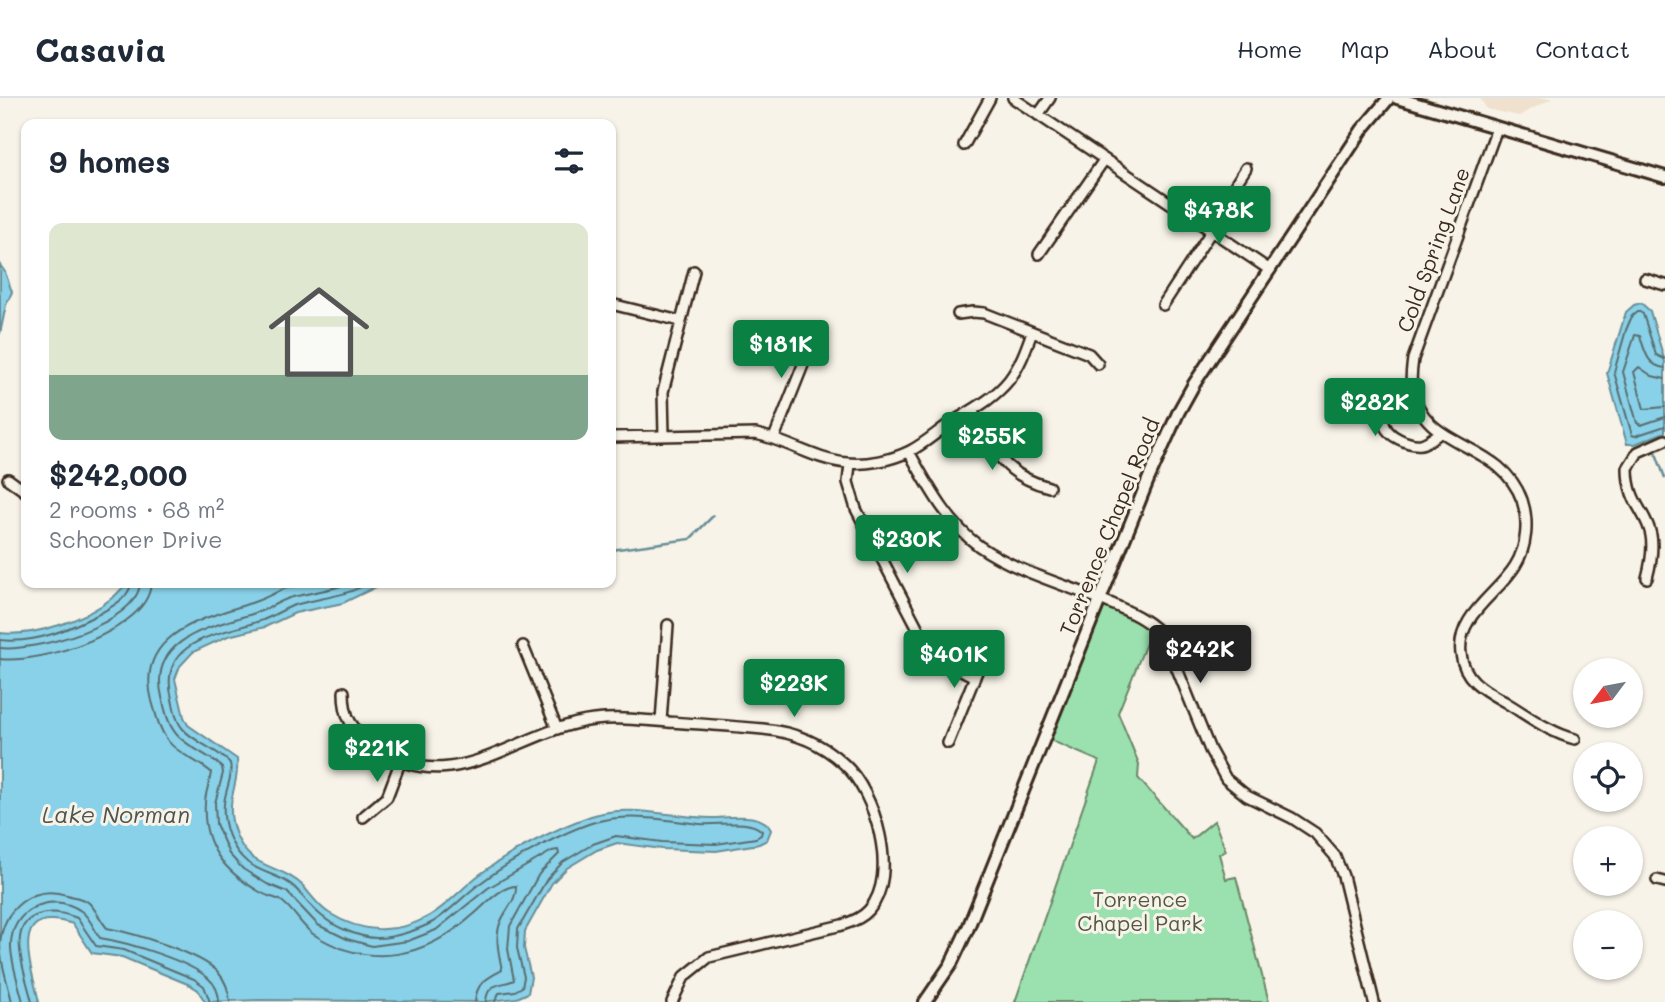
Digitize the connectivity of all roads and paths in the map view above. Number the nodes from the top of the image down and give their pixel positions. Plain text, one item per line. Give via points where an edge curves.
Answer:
1 (990, 98) edge
2 (1013, 98) edge
3 (1050, 98) edge
4 (1389, 98) edge
5 (1397, 98) edge
6 (1038, 115) junction
7 (1497, 128) junction
8 (964, 145) dead end
9 (1104, 160) junction
10 (1246, 168) dead end
11 (1665, 177) edge
12 (1212, 230) junction
13 (1039, 254) dead end
14 (1270, 270) junction
15 (694, 271) dead end
16 (1645, 279) dead end
17 (1665, 285) edge
18 (616, 305) edge
19 (1163, 305) dead end
20 (958, 314) dead end
21 (680, 321) junction
22 (1032, 332) junction
23 (820, 344) dead end
24 (1098, 364) dead end
25 (1412, 386) junction
26 (972, 411) junction
27 (1440, 433) junction
28 (664, 435) junction
29 (616, 437) edge
30 (774, 438) junction
31 (1665, 440) edge
32 (909, 452) junction
33 (850, 464) junction
34 (8, 479) dead end
35 (1049, 487) dead end
36 (21, 488) edge
37 (1647, 578) dead end
38 (1100, 599) junction
39 (668, 625) dead end
40 (523, 646) dead end
41 (987, 647) dead end
42 (975, 677) junction
43 (344, 692) dead end
44 (661, 722) junction
45 (557, 729) junction
46 (1575, 739) dead end
47 (948, 743) dead end
48 (401, 760) junction
49 (363, 817) dead end
50 (672, 1002) edge
51 (925, 1002) edge
52 (1374, 1002) edge

1 - 8 street
2 - 6 street
3 - 6 street
4 - 14 street, Torrence Chapel Road via 1362,130
5 - 7 street
6 - 9 street
7 - 11 street
7 - 25 street, Cold Spring Lane via 1412,359
9 - 12 street
9 - 13 street
10 - 12 street
12 - 14 street
12 - 19 street
14 - 38 street, Torrence Chapel Road via 1179,411
15 - 21 street
16 - 17 street
18 - 21 street
20 - 22 street via 984,313
21 - 28 street via 663,392
22 - 24 street via 1088,354
22 - 26 street via 1008,381
23 - 30 street via 805,360
25 - 27 street, Cold Spring Lane via 1417,402
25 - 27 street via 1390,402 1384,425 1408,443 1422,444
26 - 32 street
26 - 35 street via 1009,468 1028,481
27 - 46 street, Cold Spring Lane via 1499,466 1525,510 1521,554 1464,628 1461,655 1468,675 1489,693 1556,733
28 - 29 street
28 - 30 street via 757,434
30 - 33 street via 819,458
31 - 37 street via 1638,452 1628,468 1630,483 1660,538 1657,559
32 - 33 street
32 - 38 street via 953,521 978,545 1012,564
33 - 42 street via 848,482 856,509 923,639 941,660
34 - 36 street
38 - 51 street, Torrence Chapel Road via 968,928
38 - 52 street via 1148,622 1165,639 1226,779 1247,796 1315,832 1335,856
39 - 44 street
40 - 45 street
41 - 42 street
42 - 47 street
43 - 48 street via 344,708 352,725 377,748
44 - 45 street via 594,720
44 - 50 street via 774,730 816,744 846,765 857,779 873,806 882,844 880,891 860,918 709,957 684,977
45 - 48 street via 465,765 429,766
48 - 49 street via 387,797

